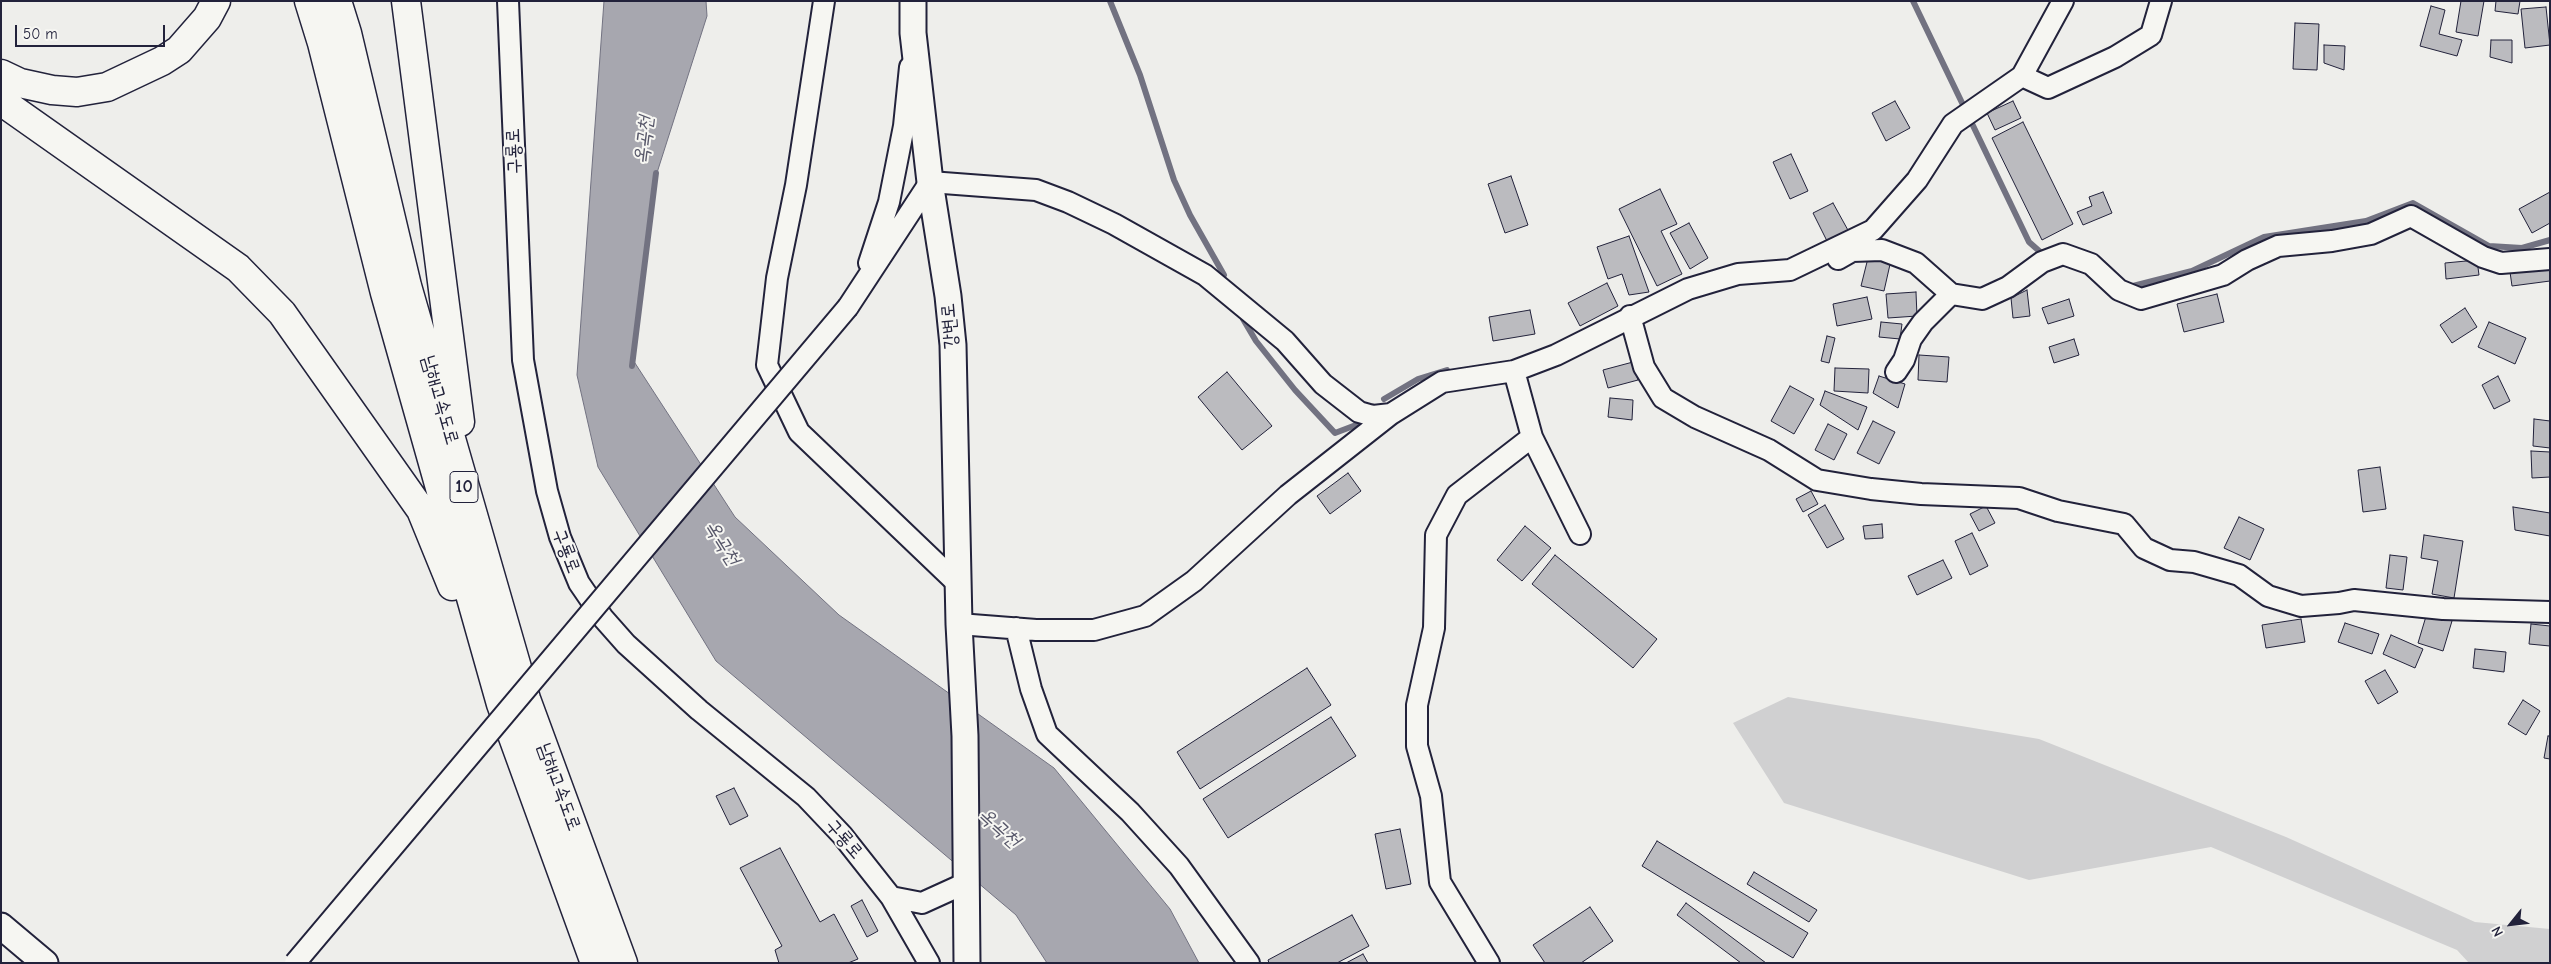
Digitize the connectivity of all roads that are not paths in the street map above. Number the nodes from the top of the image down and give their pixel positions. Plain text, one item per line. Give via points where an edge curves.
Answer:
1 (216, 1) edge
2 (309, 1) edge
3 (337, 1) edge
4 (406, 1) edge
5 (508, 1) edge
6 (824, 1) edge
7 (914, 1) edge
8 (2063, 1) edge
9 (2161, 1) edge
10 (913, 33) junction
11 (1, 74) edge
12 (2022, 76) junction
13 (1, 101) edge
14 (930, 182) junction
15 (2550, 259) edge
16 (1790, 270) junction
17 (860, 289) junction
18 (1951, 294) junction
19 (1630, 316) junction
20 (1514, 371) junction
21 (1896, 372) dead end
22 (1391, 414) junction
23 (1532, 437) junction
24 (470, 508) junction
25 (1580, 534) dead end
26 (958, 584) junction
27 (2550, 612) edge
28 (959, 624) junction
29 (1016, 628) junction
30 (501, 704) junction
31 (966, 883) junction
32 (891, 897) junction
33 (1, 926) edge
34 (45, 963) edge
35 (295, 963) edge
36 (595, 963) edge
37 (623, 963) edge
38 (929, 963) edge
39 (967, 963) edge
40 (1249, 963) edge
41 (1489, 963) edge

1 - 11 highway via 207,18 179,50 107,87 78,92 52,90 20,83
2 - 30 highway, 남해고속도로 / 10 via 385,293
3 - 24 highway, 남해고속도로 / 10 via 407,286
4 - 24 highway
5 - 32 street, 구룡로 via 523,360 547,492 560,537 579,583 626,644 699,710 806,797 842,835
6 - 26 street via 796,185 777,278 767,365 799,432
7 - 10 main road, 강변로
8 - 12 street
9 - 12 street via 2151,35 2115,57 2048,88
10 - 14 main road, 강변로
10 - 17 street via 904,126 889,202
12 - 16 street via 1953,124 1917,180 1873,230
13 - 30 highway via 238,268 282,313 422,510
14 - 17 street
14 - 22 street via 1036,190 1114,224 1205,275 1284,342 1322,384 1359,412 1372,416
14 - 26 main road, 강변로 via 948,296 952,345
15 - 18 street via 2501,264 2412,216 2371,234 2278,246 2223,275 2141,299 2119,290 2091,264 2063,254 2042,262 2008,287 1982,299
16 - 18 street via 1820,269 1852,251 1882,250 1916,263
16 - 19 street via 1738,274 1688,289
17 - 35 street, bridge via 848,308
18 - 21 street via 1911,339
19 - 20 street via 1556,355
19 - 27 street via 1644,367 1663,398 1694,417 1769,450 1817,480 1871,490 2019,498 2058,511 2124,524 2144,548 2170,560 2194,562 2239,575 2268,596 2301,606 2354,600 2443,609
20 - 22 street via 1442,382
20 - 23 street
22 - 29 street via 1288,495 1194,581 1144,616 1094,630
23 - 25 street
23 - 41 street via 1457,495 1436,535 1434,628 1417,706 1417,746 1431,796 1440,882
24 - 37 highway, 남해고속도로 / 10 via 526,699
26 - 28 main road, 강변로
28 - 29 street
28 - 31 main road, 강변로 via 965,736
29 - 40 street via 1031,689 1047,734 1130,812 1179,866
30 - 36 highway, 남해고속도로 / 10
31 - 32 street via 922,903
31 - 39 main road, 강변로
32 - 38 street, 구룡로
33 - 34 main road

